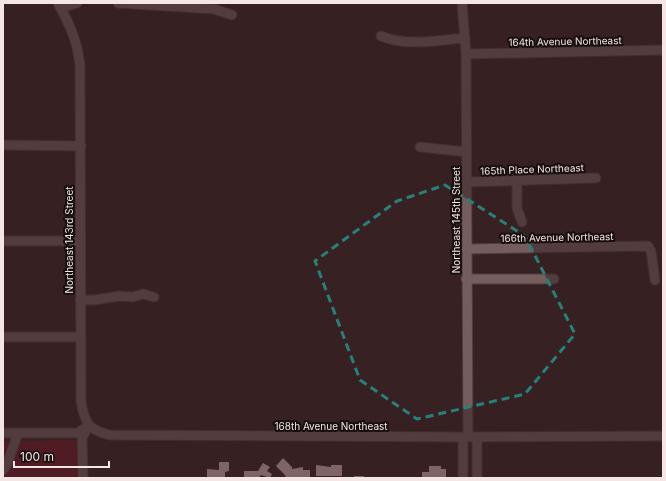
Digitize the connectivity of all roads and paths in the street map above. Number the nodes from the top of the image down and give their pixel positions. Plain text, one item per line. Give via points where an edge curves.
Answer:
1 (77, 3) edge
2 (118, 3) edge
3 (462, 3) edge
4 (59, 6) edge
5 (232, 15) dead end
6 (381, 36) dead end
7 (465, 38) junction
8 (663, 50) edge
9 (466, 54) junction
10 (3, 145) edge
11 (80, 146) junction
12 (420, 147) dead end
13 (467, 152) junction
14 (596, 178) dead end
15 (517, 181) junction
16 (467, 182) junction
17 (522, 222) dead end
18 (3, 241) edge
19 (80, 241) junction
20 (466, 250) junction
21 (466, 279) junction
22 (554, 279) dead end
23 (655, 280) dead end
24 (154, 297) dead end
25 (80, 300) junction
26 (3, 337) edge
27 (81, 337) junction
28 (89, 426) junction
29 (18, 433) junction
30 (3, 434) edge
31 (663, 436) edge
32 (469, 437) junction
33 (3, 470) edge
34 (83, 478) edge
35 (463, 478) edge
36 (477, 478) edge

1 - 4 street
2 - 5 street via 214,9
3 - 7 street, Northeast 145th Street
4 - 11 street, Northeast 143rd Street via 78,45
6 - 7 street via 388,39 424,42
7 - 9 street, Northeast 145th Street
8 - 9 street, 164th Avenue Northeast
9 - 13 street, Northeast 145th Street
10 - 11 street
11 - 19 street, Northeast 143rd Street
12 - 13 street
13 - 16 street, Northeast 145th Street
14 - 15 street, 165th Place Northeast
15 - 16 street, 165th Place Northeast
15 - 17 street via 517,208
16 - 20 street, Northeast 145th Street
18 - 19 street
19 - 25 street, Northeast 143rd Street
20 - 21 street, Northeast 145th Street
20 - 23 street, 166th Avenue Northeast via 648,246 651,250
21 - 22 street
21 - 32 street, Northeast 145th Street
24 - 25 street via 143,294 133,297
25 - 27 street, Northeast 143rd Street
26 - 27 street
27 - 28 street, Northeast 143rd Street via 81,402
28 - 29 street via 77,433
28 - 32 street, 168th Avenue Northeast via 96,432 110,435
28 - 34 street via 82,438
29 - 30 street
29 - 33 street
31 - 32 street, 168th Avenue Northeast
32 - 35 street
32 - 36 street, Northeast 145th Street

